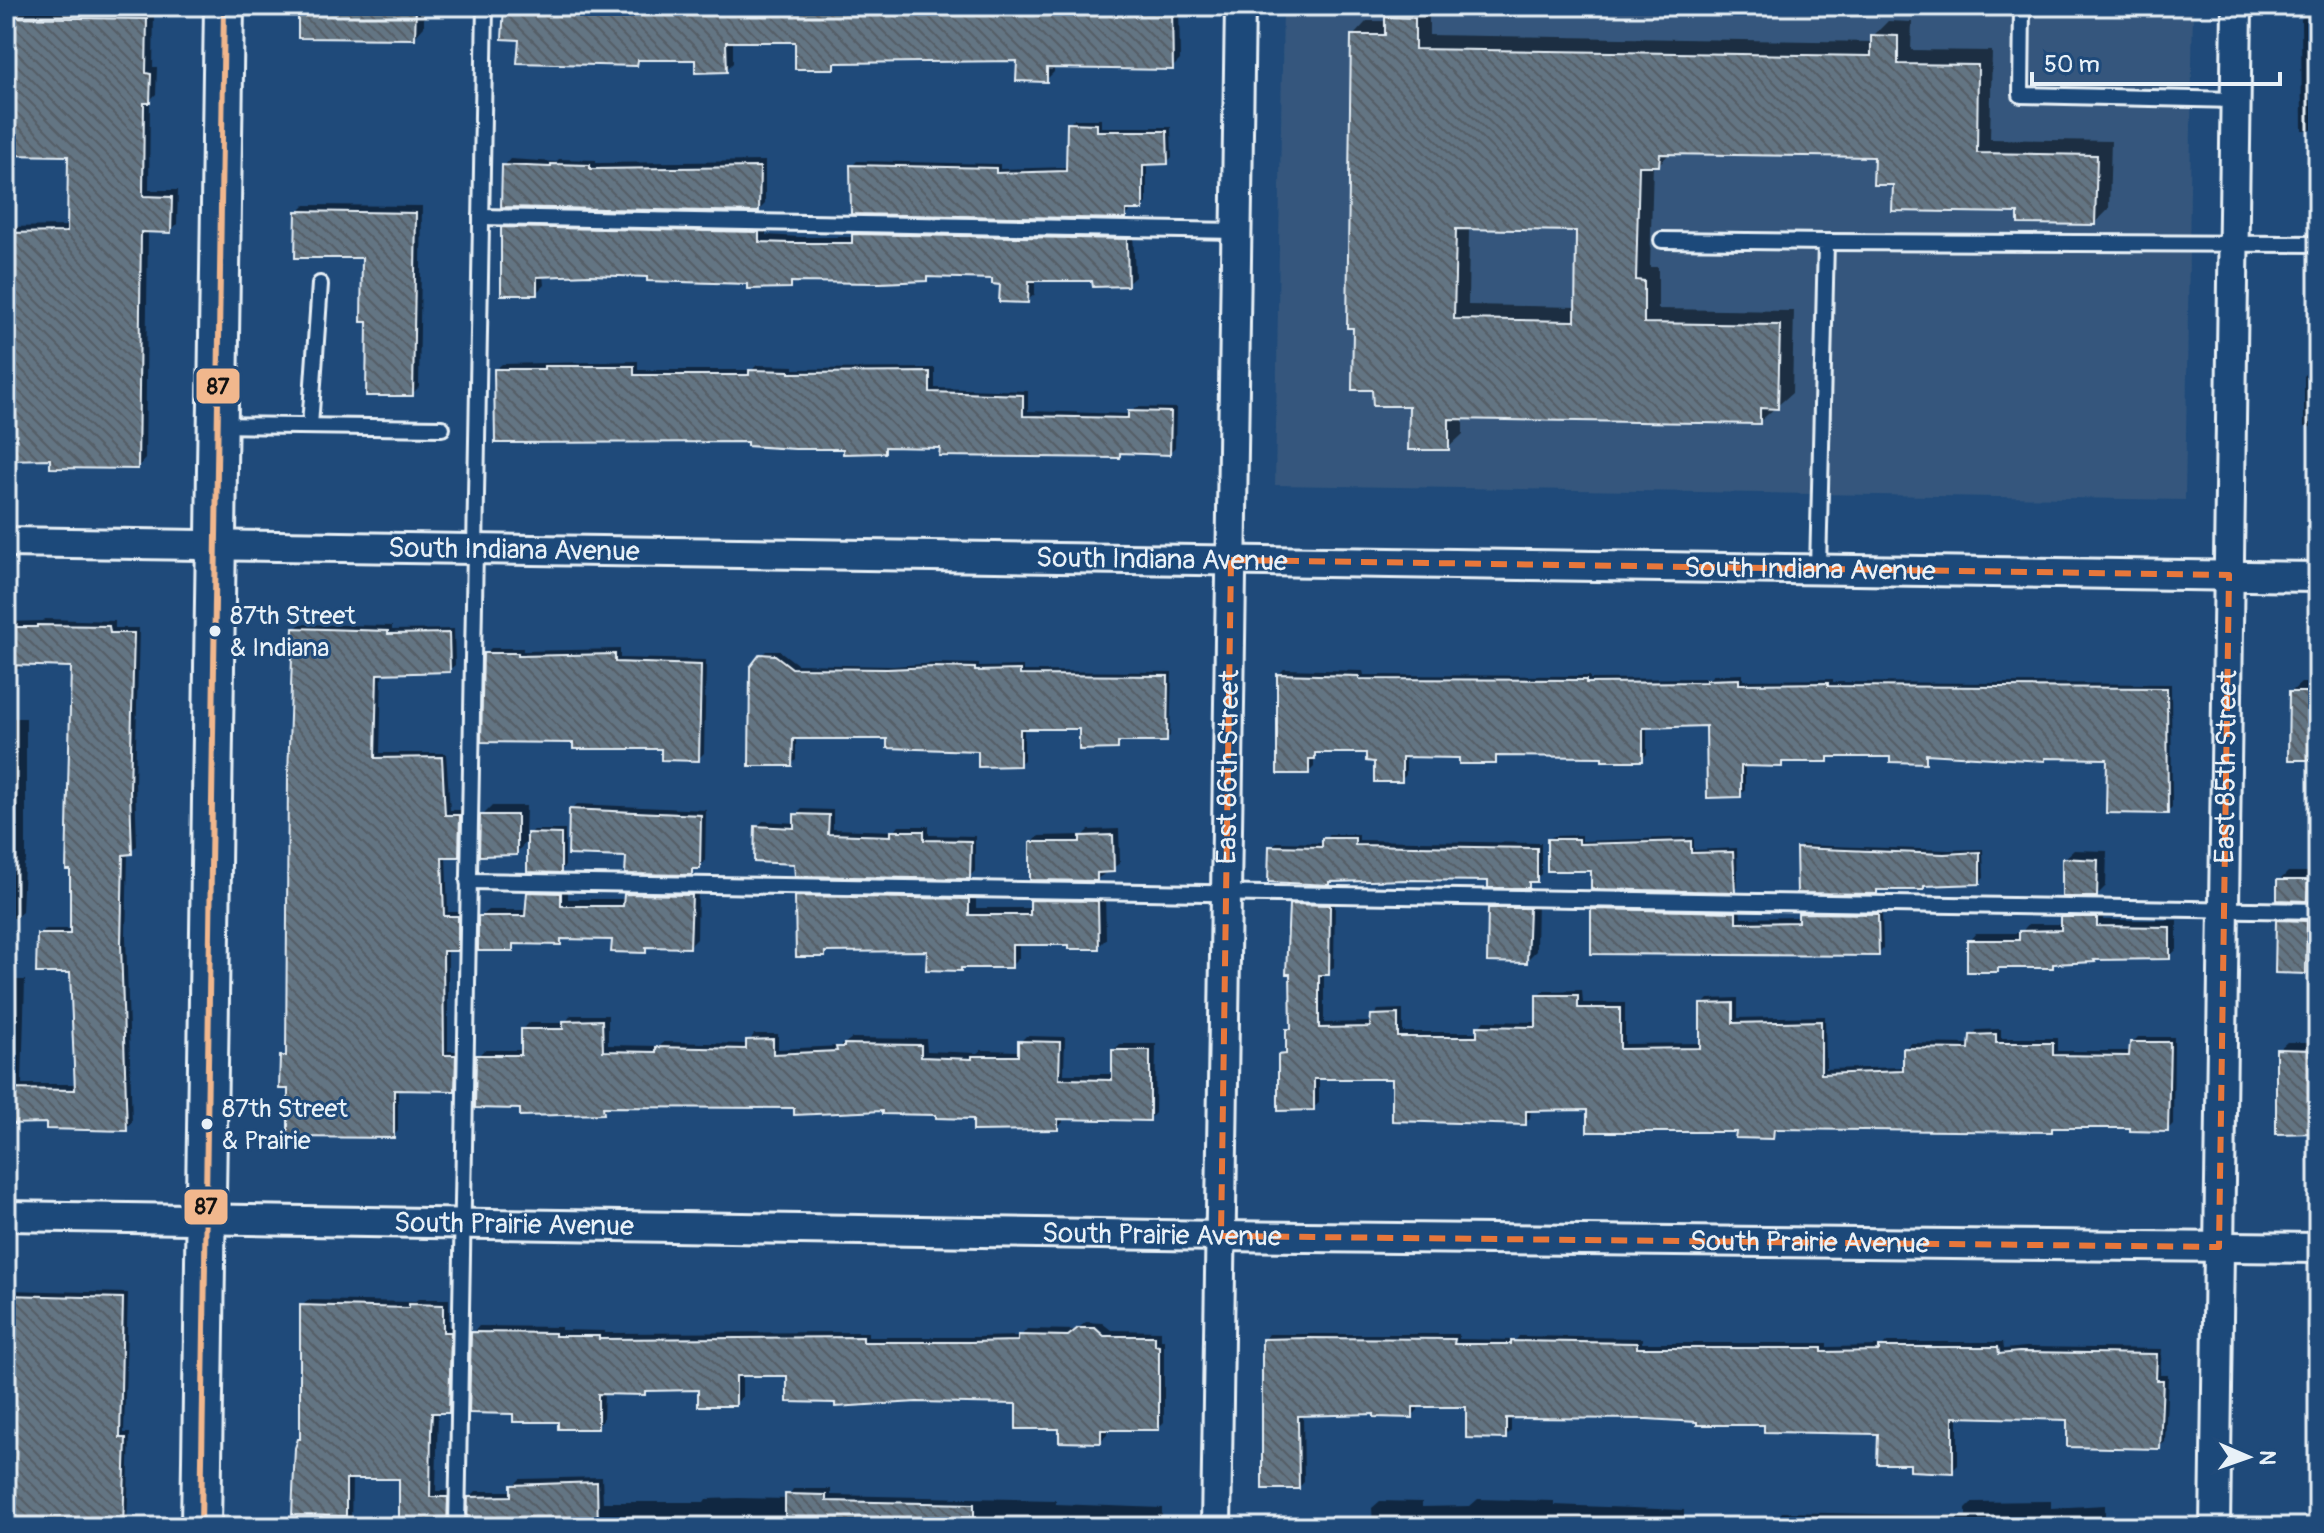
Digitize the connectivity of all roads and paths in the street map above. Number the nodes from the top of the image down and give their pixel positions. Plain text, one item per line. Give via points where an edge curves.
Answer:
1 (224, 6) edge
2 (485, 6) edge
3 (1240, 6) edge
4 (2022, 6) edge
5 (2237, 6) edge
6 (2236, 100) junction
7 (481, 217) junction
8 (1236, 231) junction
9 (1662, 240) dead end
10 (1826, 242) junction
11 (2233, 243) junction
12 (2318, 244) edge
13 (320, 284) dead end
14 (218, 425) junction
15 (310, 426) junction
16 (442, 428) dead end
17 (6, 542) edge
18 (216, 545) junction
19 (475, 549) junction
20 (1231, 560) junction
21 (1818, 569) junction
22 (2229, 575) junction
23 (2318, 577) edge
24 (468, 881) junction
25 (1226, 893) junction
26 (2224, 909) junction
27 (2318, 911) edge
28 (6, 1216) edge
29 (206, 1219) junction
30 (462, 1224) junction
31 (1221, 1236) junction
32 (2219, 1247) junction
33 (2318, 1248) edge
34 (201, 1527) edge
35 (457, 1527) edge
36 (1216, 1527) edge
37 (2215, 1527) edge

1 - 14 main road
2 - 7 lane
3 - 8 street, East 86th Street
4 - 6 lane via 2021,95
5 - 6 street, East 85th Street
6 - 11 street, East 85th Street
7 - 8 lane
7 - 19 lane
8 - 20 street, East 86th Street
9 - 10 lane
10 - 11 lane
10 - 21 lane
11 - 12 lane
11 - 22 street, East 85th Street
13 - 15 lane
14 - 15 lane
14 - 18 main road
15 - 16 lane
17 - 18 street, South Indiana Avenue
18 - 19 street, South Indiana Avenue
18 - 29 main road
19 - 20 street, South Indiana Avenue
19 - 24 lane
20 - 21 street, South Indiana Avenue
20 - 25 street, East 86th Street
21 - 22 street, South Indiana Avenue
22 - 23 street, South Indiana Avenue
22 - 26 street, East 85th Street
24 - 25 lane
24 - 30 lane
25 - 26 lane
25 - 31 street, East 86th Street
26 - 27 lane
26 - 32 street, East 85th Street
28 - 29 street, South Prairie Avenue
29 - 30 street, South Prairie Avenue
29 - 34 main road
30 - 31 street, South Prairie Avenue
30 - 35 lane
31 - 32 street, South Prairie Avenue
31 - 36 street, East 86th Street
32 - 33 street, South Prairie Avenue
32 - 37 street, East 85th Street

